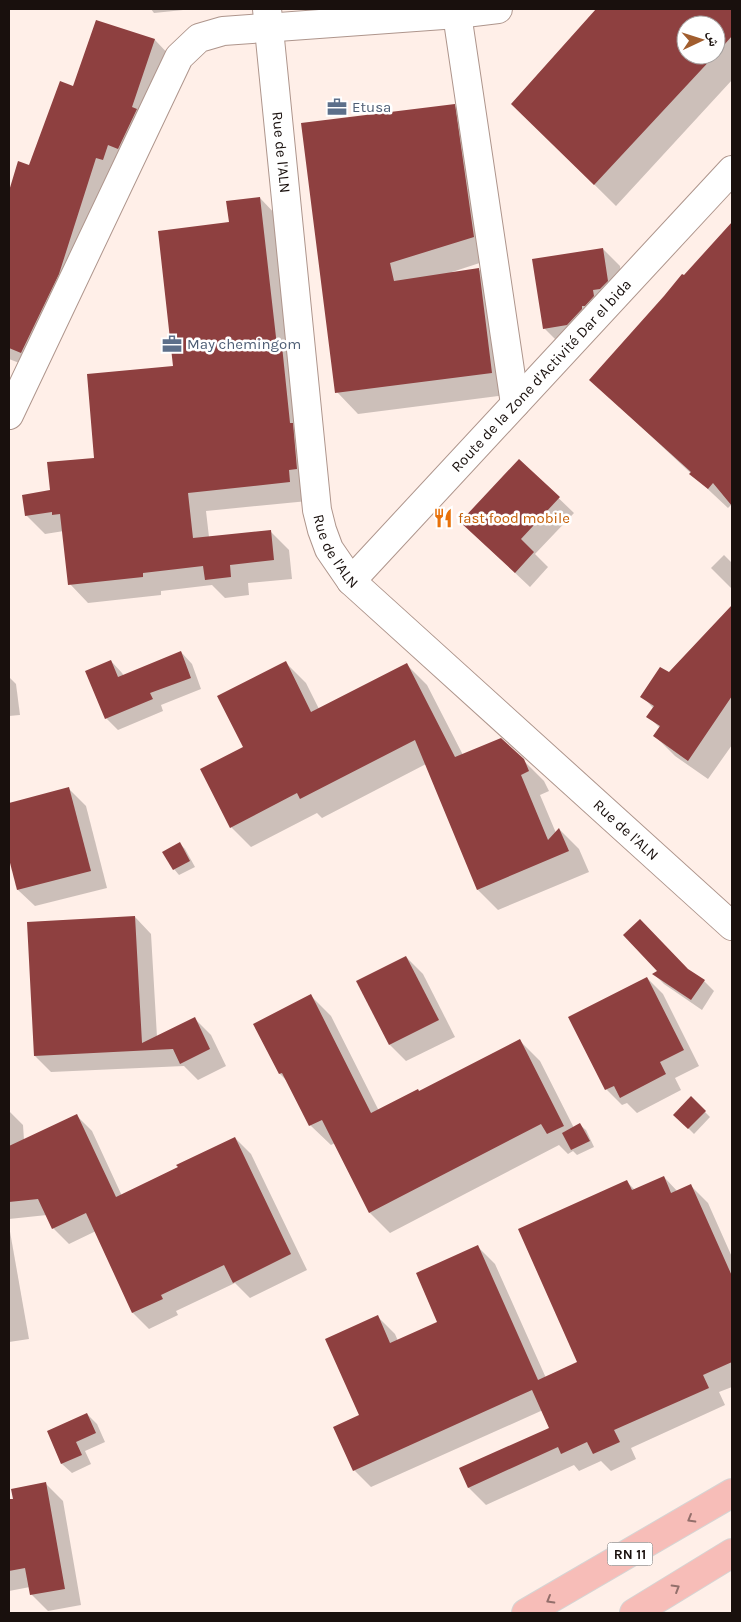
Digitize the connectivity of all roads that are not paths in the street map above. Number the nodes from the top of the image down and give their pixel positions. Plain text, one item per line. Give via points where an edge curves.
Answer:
1 (498, 9) edge
2 (457, 14) junction
3 (268, 18) edge
4 (732, 170) edge
5 (515, 404) junction
6 (9, 415) edge
7 (351, 581) junction
8 (732, 926) edge
9 (732, 1493) edge
10 (732, 1553) edge
11 (526, 1613) edge
12 (634, 1613) edge

1 - 2 street
2 - 3 street
2 - 5 street
3 - 6 street via 199,38 179,57
3 - 7 street, Rue de l'ALN via 318,510 329,549
4 - 5 street, Route de la Zone d'Activité Dar el bida
5 - 7 street, Route de la Zone d'Activité Dar el bida
7 - 8 street, Rue de l'ALN
9 -> 11 highway, RN 11
12 -> 10 highway

